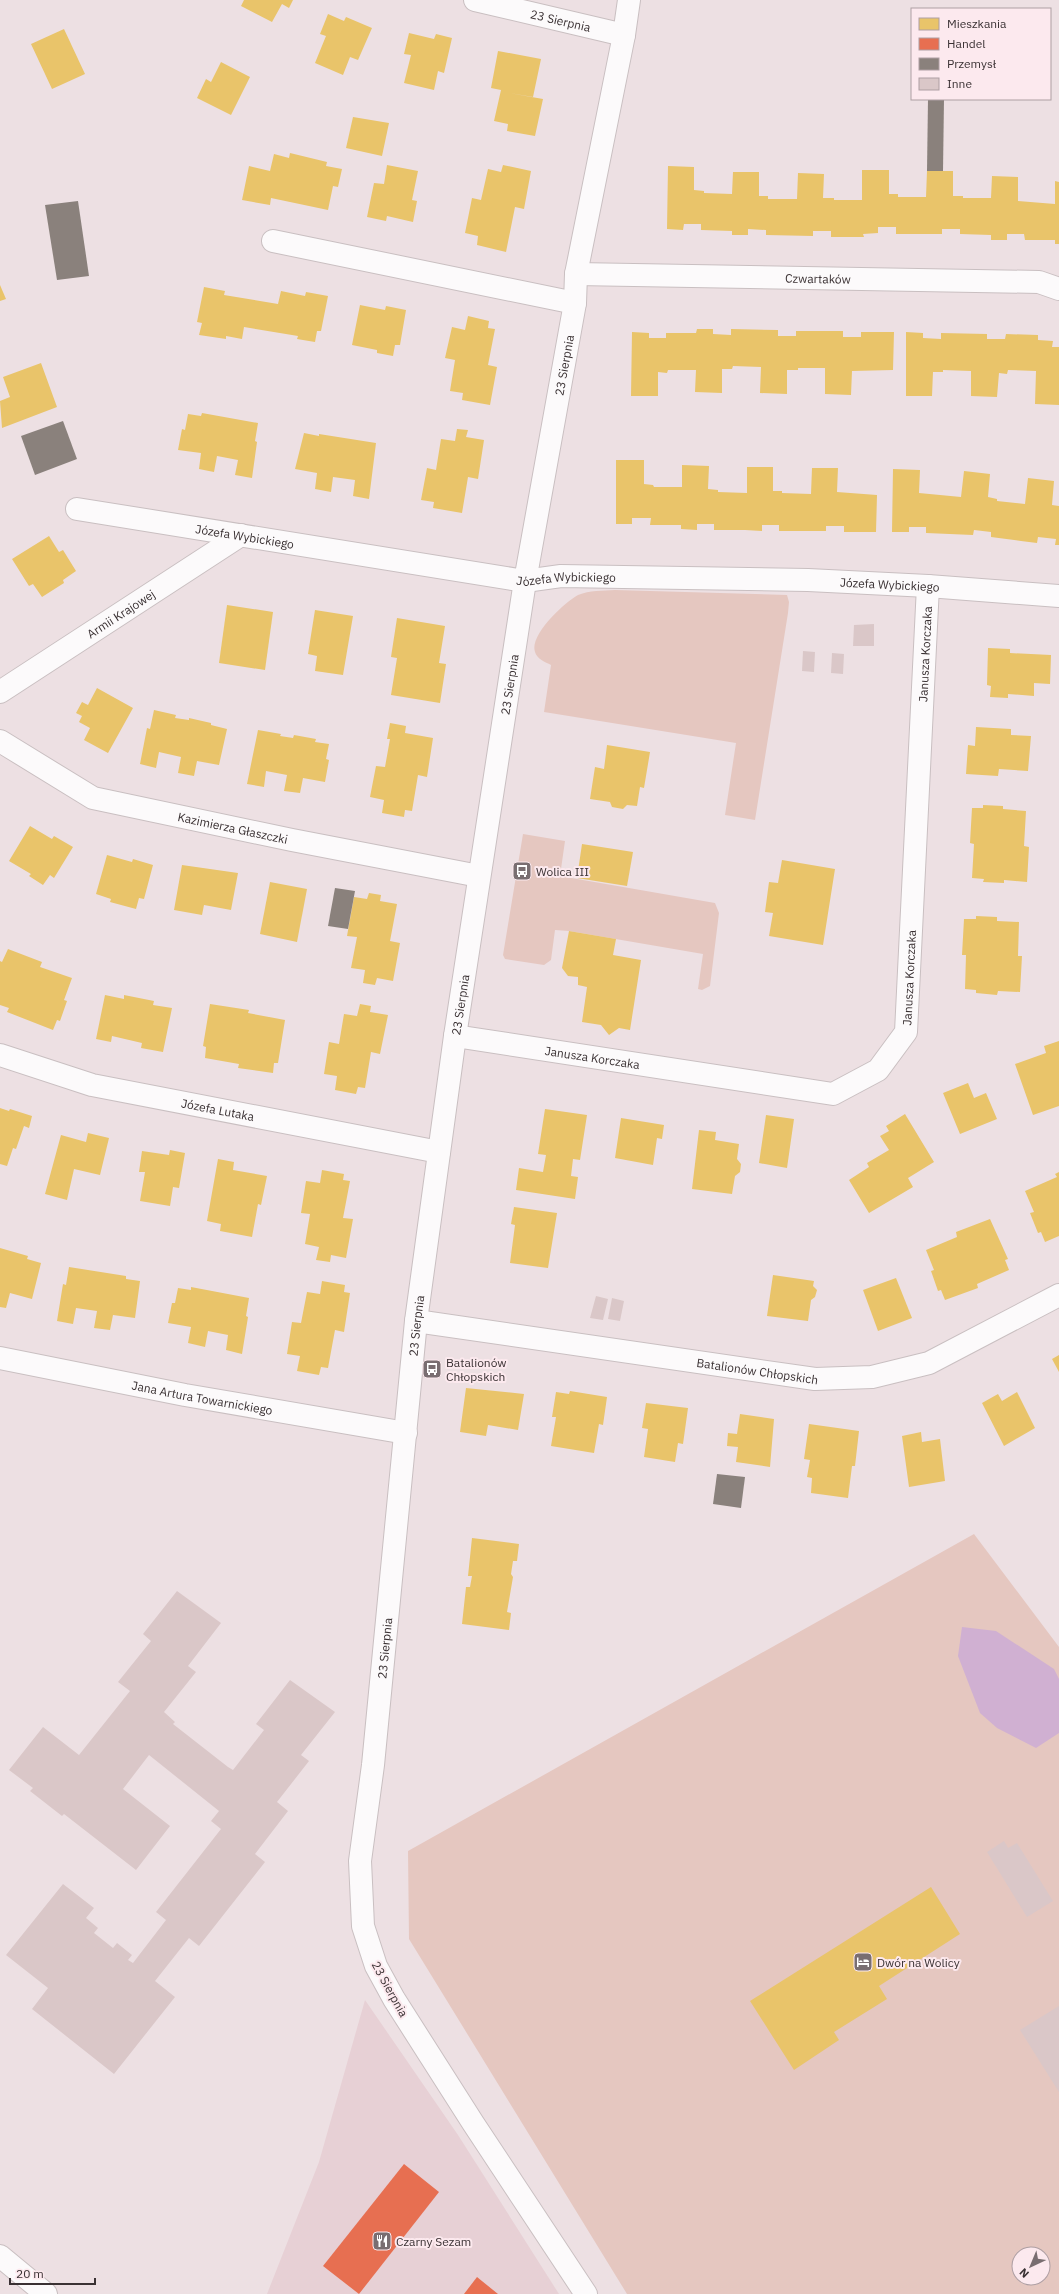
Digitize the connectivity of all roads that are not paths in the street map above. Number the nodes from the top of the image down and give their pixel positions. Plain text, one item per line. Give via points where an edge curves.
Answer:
1 (475, 0) edge
2 (629, 0) edge
3 (624, 35) junction
4 (273, 241) dead end
5 (576, 274) junction
6 (1059, 289) edge
7 (575, 303) junction
8 (77, 508) dead end
9 (241, 535) junction
10 (525, 580) junction
11 (928, 586) junction
12 (1059, 596) edge
13 (0, 692) edge
14 (0, 741) edge
15 (479, 876) junction
16 (455, 1036) junction
17 (0, 1055) edge
18 (439, 1152) junction
19 (1059, 1295) edge
20 (416, 1321) junction
21 (0, 1358) edge
22 (406, 1434) junction
23 (0, 2256) edge
24 (38, 2287) edge
25 (50, 2294) edge
26 (586, 2294) edge

1 - 3 street, 23 Sierpnia
2 - 3 street, 23 Sierpnia
3 - 5 street, 23 Sierpnia
4 - 7 street
5 - 6 street, Czwartaków via 1039,282
5 - 7 street, 23 Sierpnia
7 - 10 street, 23 Sierpnia
8 - 9 street, Józefa Wybickiego
9 - 10 street, Józefa Wybickiego
9 - 13 street, Armii Krajowej
10 - 11 street, Józefa Wybickiego via 561,576 808,580
10 - 15 street, 23 Sierpnia
11 - 12 street, Józefa Wybickiego
11 - 16 street, Janusza Korczaka via 906,1032 878,1070 832,1094
14 - 15 street, Kazimierza Głaszczki via 93,798
15 - 16 street, 23 Sierpnia
16 - 18 street, 23 Sierpnia
17 - 18 street, Józefa Lutaka via 92,1085
18 - 20 street, 23 Sierpnia
19 - 20 street, Batalionów Chłopskich via 929,1363 872,1377 815,1379
20 - 22 street, 23 Sierpnia
21 - 22 street, Jana Artura Towarnickiego via 185,1395
22 - 26 street, 23 Sierpnia via 373,1765 360,1861 364,1926 376,1966 394,1999
23 - 24 street
24 - 25 street

